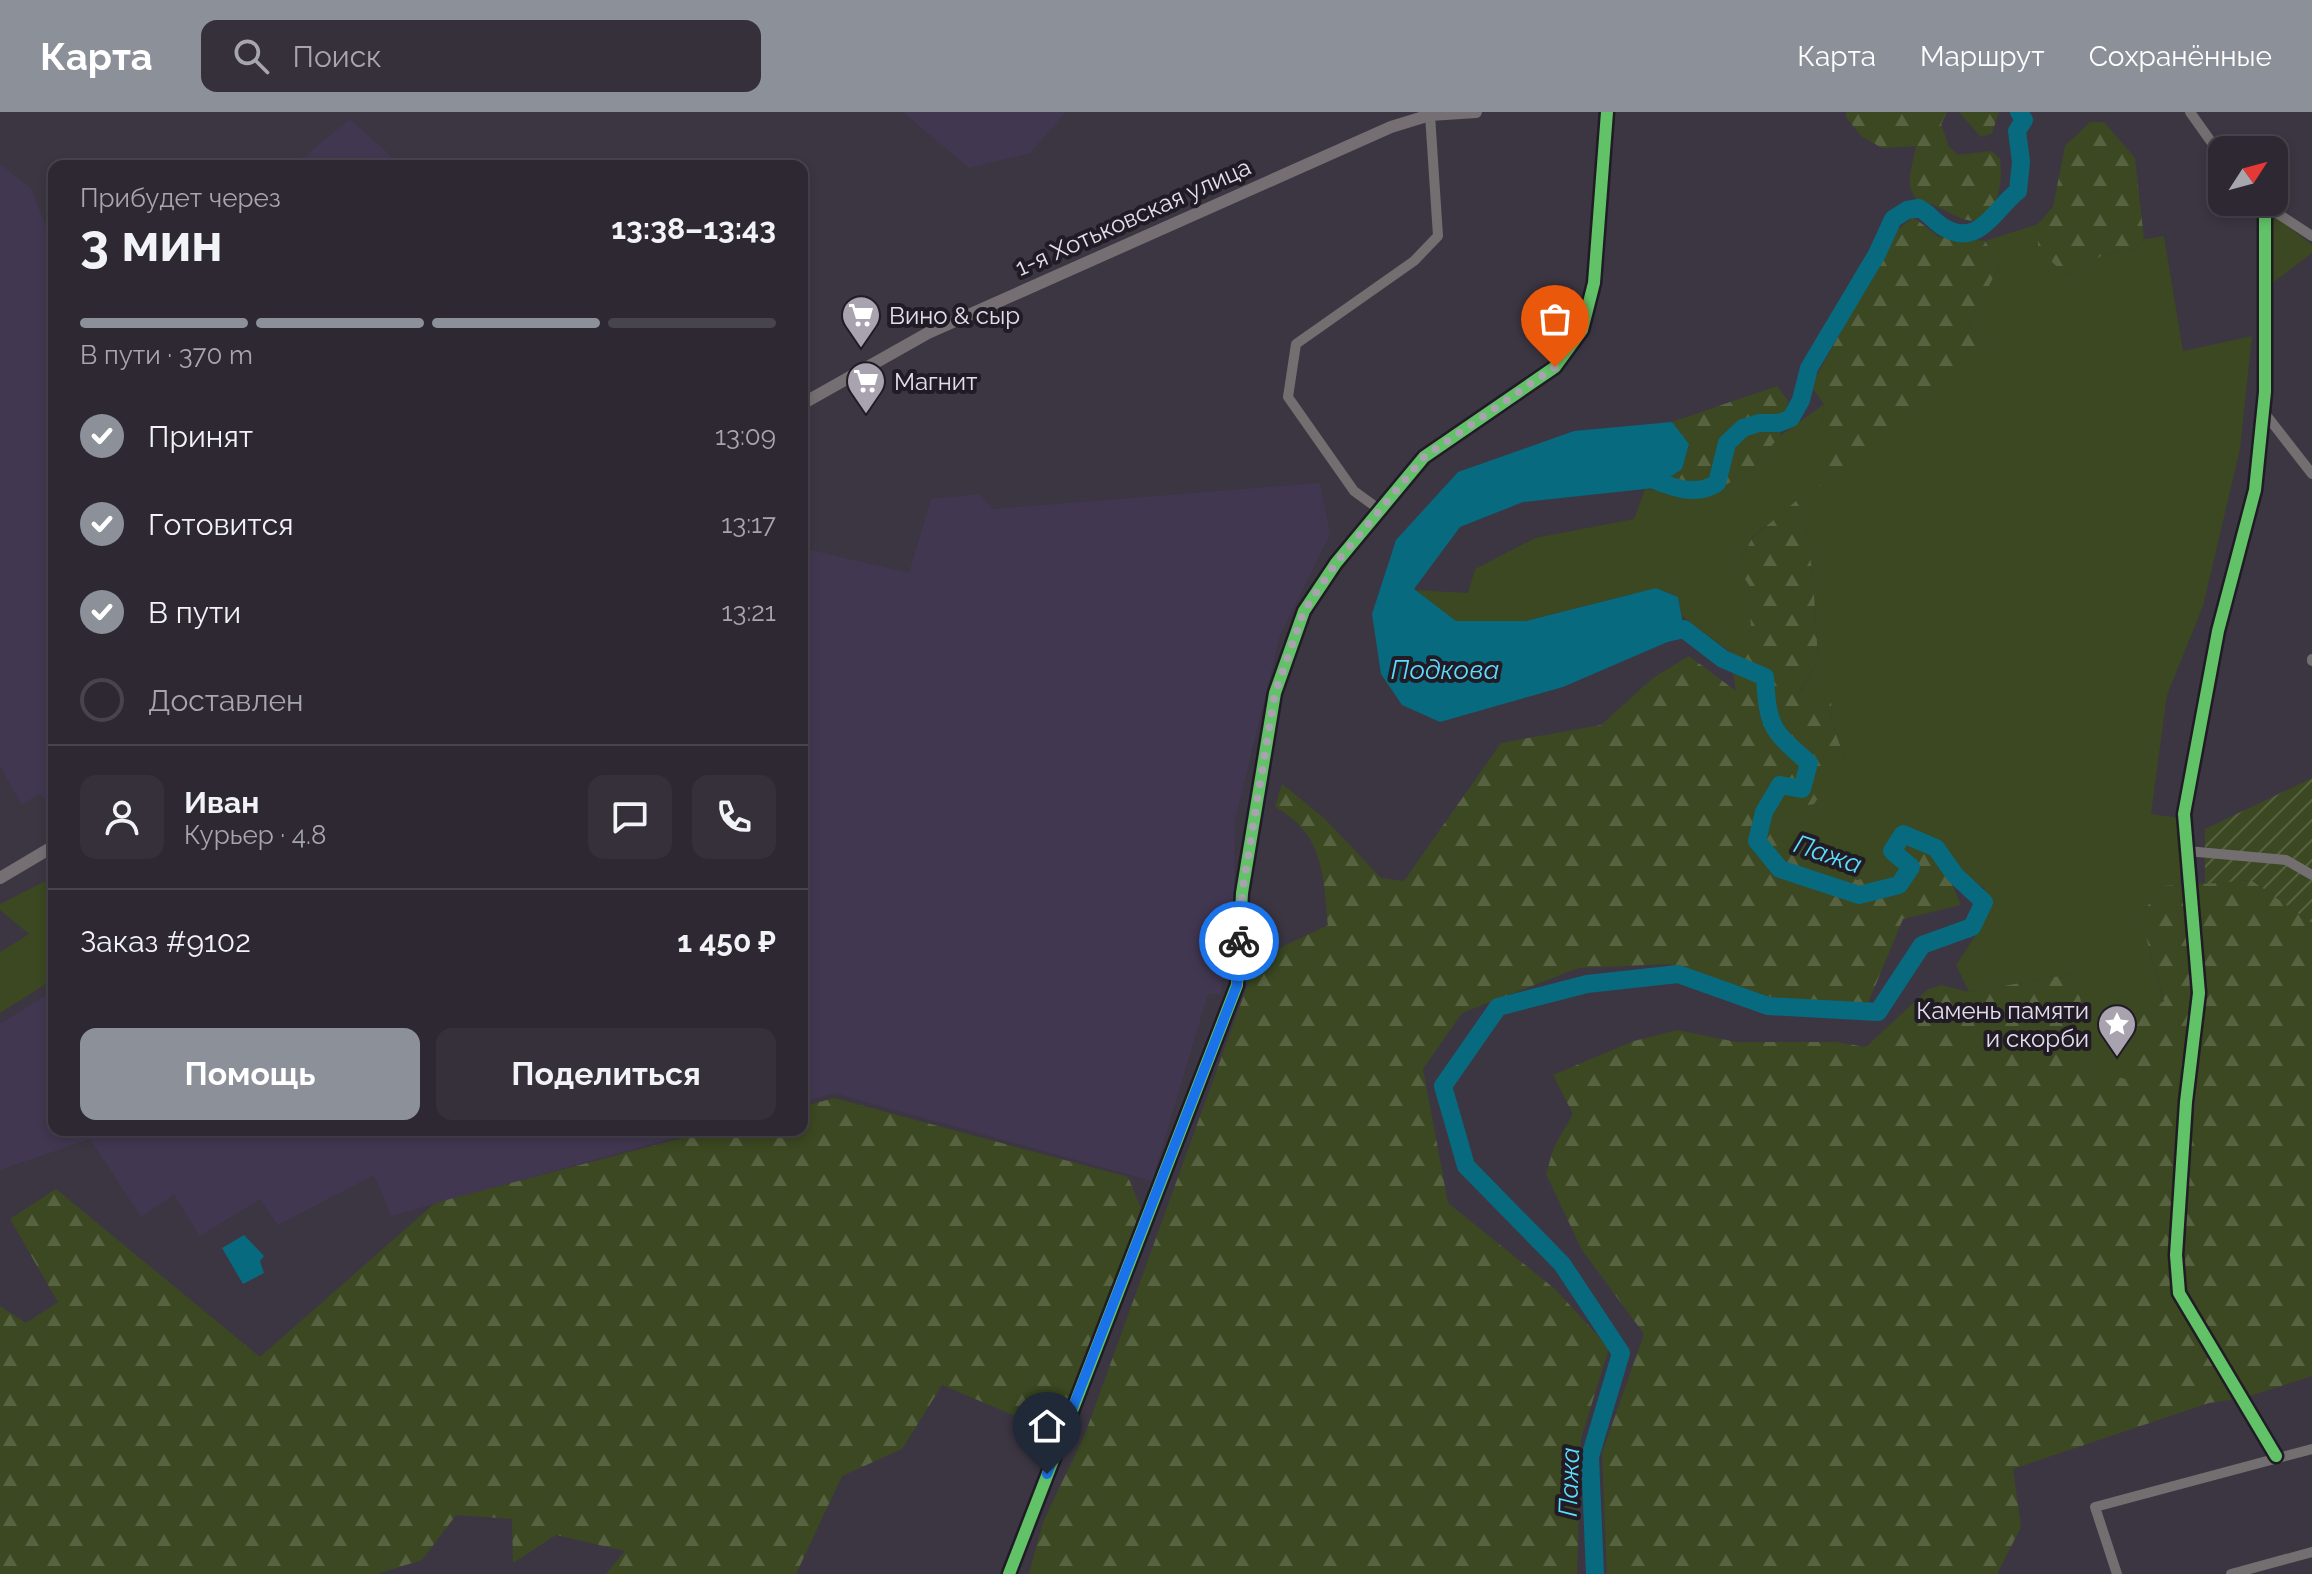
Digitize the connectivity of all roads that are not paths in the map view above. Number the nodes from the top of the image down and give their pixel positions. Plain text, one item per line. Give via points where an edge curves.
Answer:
1 (1476, 112) edge
2 (1607, 112) edge
3 (2190, 112) edge
4 (1425, 114) edge
5 (2208, 137) edge
6 (2263, 216) edge
7 (2281, 216) edge
8 (2312, 236) edge
9 (808, 400) edge
10 (2263, 411) junction
11 (2312, 474) edge
12 (1380, 510) junction
13 (48, 850) edge
14 (2187, 851) junction
15 (2312, 875) edge
16 (0, 878) edge
17 (2312, 1449) edge
18 (2276, 1456) junction
19 (2312, 1552) edge
20 (1009, 1574) edge
21 (2117, 1574) edge
22 (2231, 1574) edge

1 - 4 main road, 1-я Хотьковская улица
2 - 12 street via 1594,283 1582,330 1555,367 1424,457
3 - 5 street
4 - 9 main road, 1-я Хотьковская улица via 942,326
4 - 12 street via 1438,236 1414,261 1296,344 1288,397 1354,491
6 - 10 street
7 - 8 street
10 - 11 street
10 - 14 street via 2255,490 2218,631 2184,814
12 - 20 street via 1304,611 1288,649 1275,693 1242,893 1237,985
13 - 16 main road
14 - 15 street via 2286,860
14 - 18 street via 2199,993 2181,1179 2179,1293
17 - 18 street
18 - 21 street via 2095,1507
19 - 22 street

